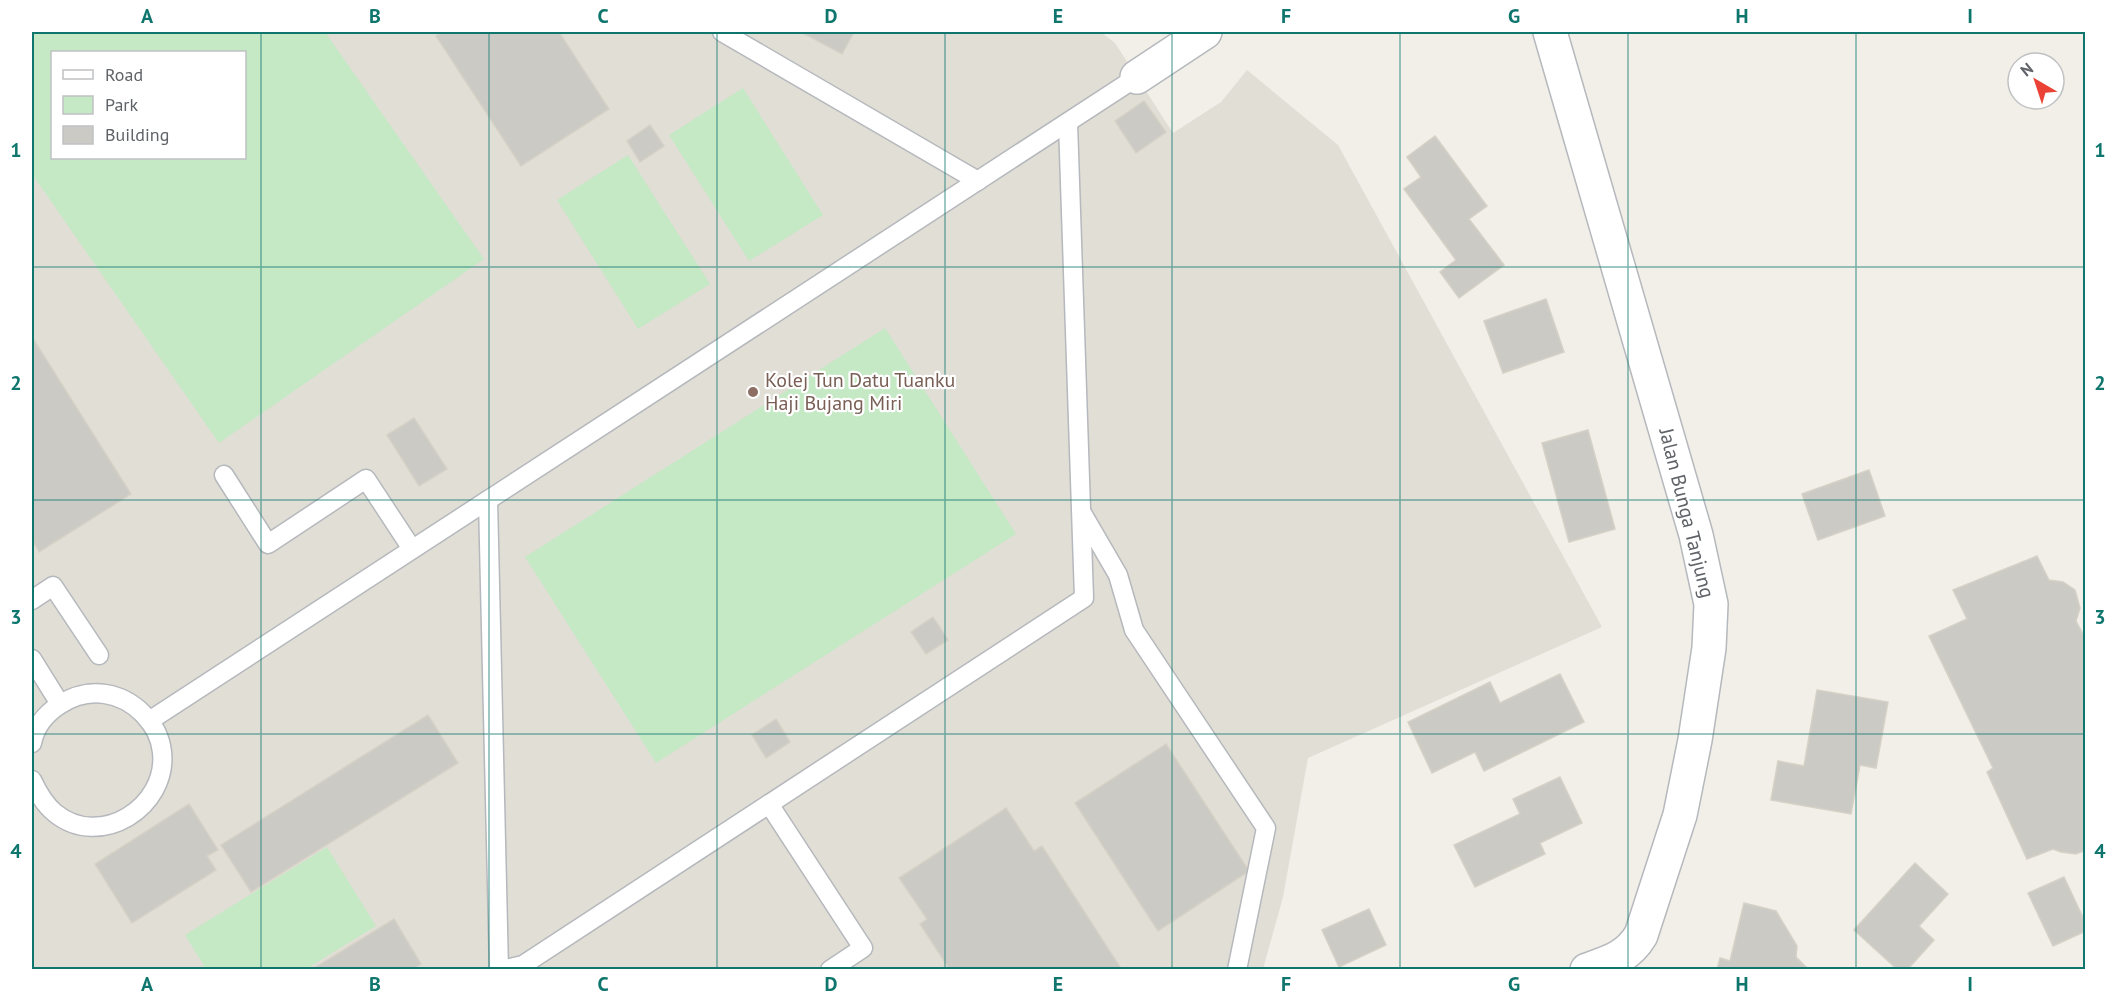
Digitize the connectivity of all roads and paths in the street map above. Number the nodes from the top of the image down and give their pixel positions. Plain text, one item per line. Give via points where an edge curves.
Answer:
1 (722, 32) edge
2 (1205, 32) edge
3 (1550, 32) edge
4 (1137, 77) joint
5 (1068, 123) junction
6 (978, 181) junction
7 (224, 475) dead end
8 (488, 500) junction
9 (1081, 510) junction
10 (412, 549) junction
11 (32, 600) edge
12 (99, 656) dead end
13 (32, 658) edge
14 (60, 704) junction
15 (149, 721) junction
16 (32, 742) edge
17 (32, 780) edge
18 (769, 804) junction
19 (1627, 963) edge
20 (500, 969) edge
21 (830, 969) edge
22 (1237, 969) edge
23 (1587, 969) edge

1 - 6 lane
2 - 4 street
3 - 19 street, Jalan Bunga Tanjung via 1696,535 1711,604 1709,648 1680,815 1641,935
4 - 5 lane
5 - 6 lane
5 - 9 lane
6 - 8 lane
7 - 10 lane via 268,544 366,479
8 - 10 lane
8 - 20 lane
9 - 18 lane via 1084,598
9 - 22 lane via 1118,575 1134,630 1266,828
10 - 15 lane
11 - 12 lane via 53,586
13 - 14 lane
14 - 15 lane via 82,694 104,693 125,700
14 - 16 lane via 45,717
15 - 17 lane via 162,752 161,774 153,794 138,811 119,822 98,827 76,824 56,814 41,799
18 - 20 lane via 523,965
18 - 21 lane via 863,948
19 - 23 street, Jalan Bunga Tanjung

